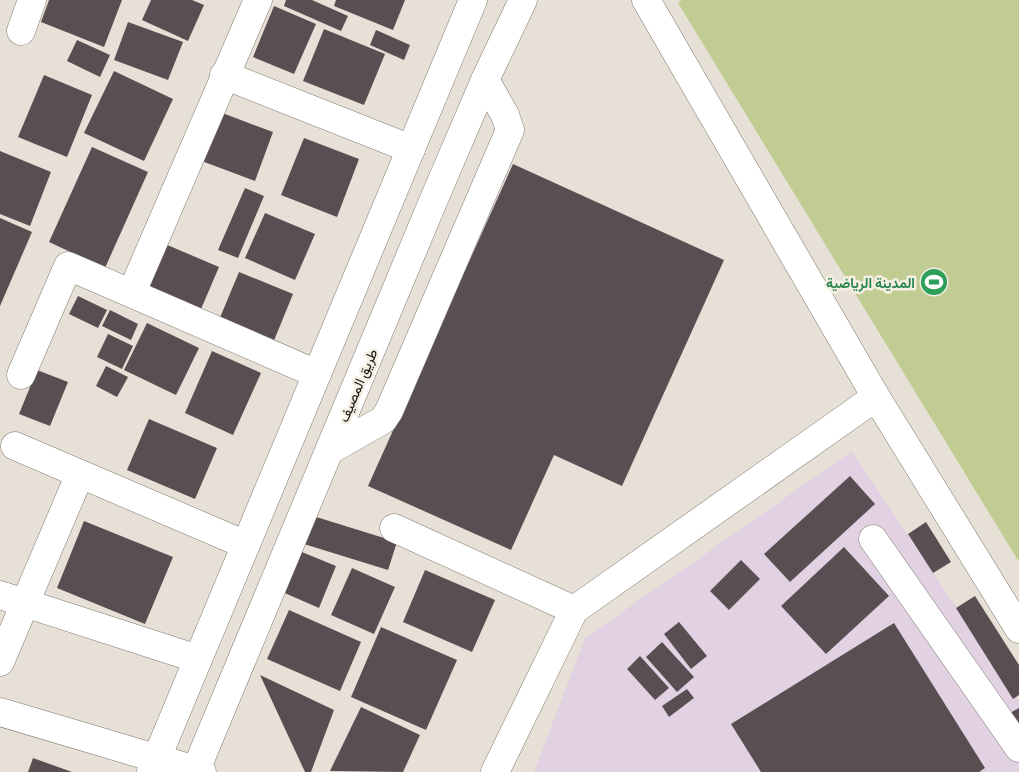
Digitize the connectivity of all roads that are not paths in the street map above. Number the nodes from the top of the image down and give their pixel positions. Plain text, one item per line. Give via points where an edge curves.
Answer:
1 (32, 0) edge
2 (258, 0) edge
3 (473, 0) edge
4 (523, 0) edge
5 (646, 0) edge
6 (21, 31) dead end
7 (224, 76) junction
8 (486, 80) junction
9 (411, 149) junction
10 (132, 292) junction
11 (317, 374) junction
12 (21, 375) dead end
13 (876, 397) junction
14 (15, 446) dead end
15 (330, 450) junction
16 (80, 474) junction
17 (394, 528) dead end
18 (873, 539) dead end
19 (246, 545) junction
20 (12, 600) edge
21 (574, 610) junction
22 (1019, 629) edge
23 (198, 659) junction
24 (0, 662) edge
25 (0, 712) edge
26 (1019, 748) edge
27 (154, 766) edge
28 (198, 771) edge
29 (495, 772) edge

1 - 6 street
2 - 7 street
3 - 9 street
4 - 8 street, طريق المصيف
5 - 13 street
7 - 9 street
7 - 10 street
8 - 15 street, طريق المصيف
8 - 15 street via 506,115 510,130 389,411 383,420
9 - 11 street
10 - 11 street
10 - 12 street via 66,267
11 - 19 street
13 - 21 street
13 - 22 street
14 - 16 street
15 - 28 street, طريق المصيف
16 - 19 street
16 - 20 street
17 - 21 street
18 - 26 street
19 - 23 street
20 - 23 street
20 - 24 street
21 - 29 street
23 - 27 street
25 - 27 street
27 - 28 street

